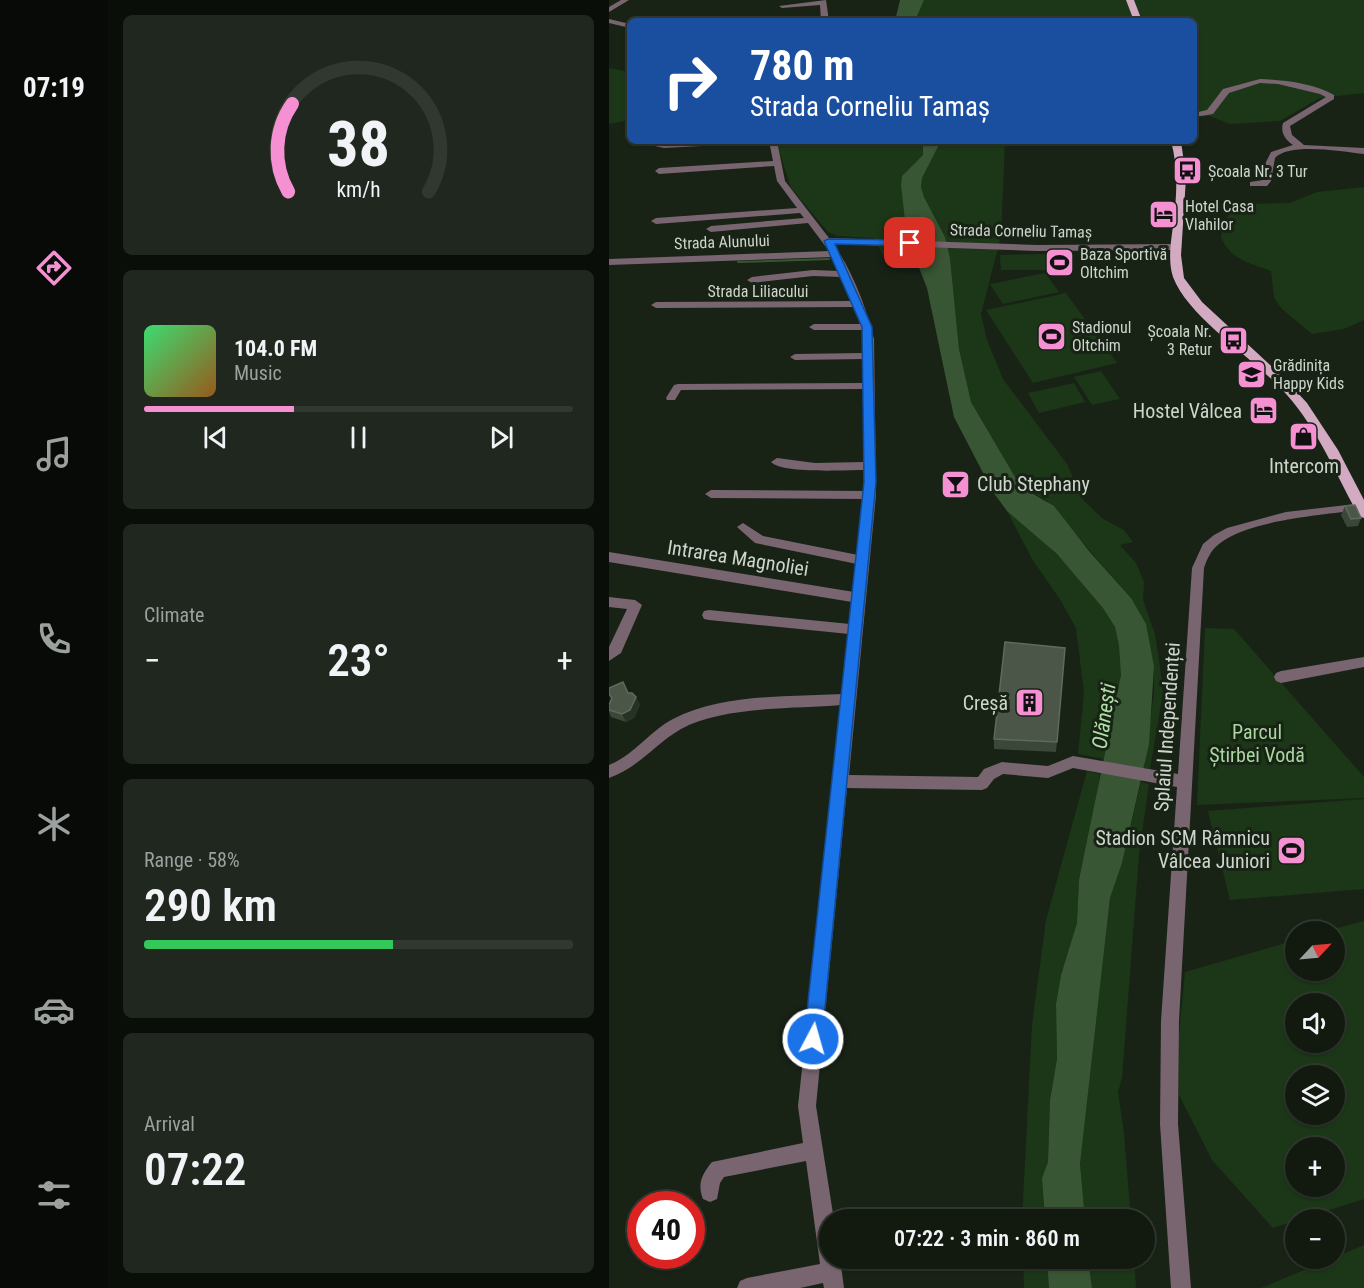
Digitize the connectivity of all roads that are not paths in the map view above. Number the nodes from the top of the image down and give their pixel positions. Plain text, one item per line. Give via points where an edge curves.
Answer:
1 (626, 0) edge
2 (1130, 0) edge
3 (823, 2) edge
4 (782, 6) dead end
5 (609, 10) edge
6 (825, 18) edge
7 (1137, 18) edge
8 (609, 21) edge
9 (627, 25) edge
10 (1197, 114) edge
11 (657, 144) edge
12 (702, 144) edge
13 (773, 144) edge
14 (1177, 144) edge
15 (1302, 147) junction
16 (1364, 151) edge
17 (776, 163) junction
18 (659, 171) dead end
19 (1253, 184) dead end
20 (803, 210) junction
21 (812, 220) junction
22 (656, 221) dead end
23 (711, 229) dead end
24 (1177, 247) junction
25 (832, 248) junction
26 (609, 262) edge
27 (845, 273) junction
28 (753, 280) dead end
29 (858, 304) junction
30 (656, 305) dead end
31 (814, 327) dead end
32 (867, 327) junction
33 (869, 356) junction
34 (795, 357) dead end
35 (870, 386) junction
36 (671, 398) dead end
37 (777, 462) dead end
38 (870, 466) junction
39 (1358, 489) edge
40 (711, 494) dead end
41 (870, 495) junction
42 (1362, 509) edge
43 (744, 527) dead end
44 (609, 557) edge
45 (864, 561) junction
46 (860, 598) junction
47 (609, 602) edge
48 (709, 615) dead end
49 (857, 630) junction
50 (609, 656) edge
51 (1364, 662) edge
52 (1281, 677) dead end
53 (850, 699) junction
54 (609, 772) edge
55 (841, 781) junction
56 (1185, 782) junction
57 (813, 1150) junction
58 (709, 1192) dead end
59 (832, 1280) edge
60 (747, 1288) edge
61 (1181, 1288) edge

1 - 5 street
2 - 7 main road
3 - 4 street
3 - 6 street
8 - 9 street
10 - 15 street via 1210,112 1226,91 1260,81 1278,81 1327,93 1329,100 1286,125 1286,134
11 - 12 street
13 - 17 street
14 - 24 main road via 1182,171
15 - 16 street
15 - 19 street via 1282,149 1271,155 1267,181
17 - 18 street
17 - 20 street via 787,192
20 - 21 street
20 - 22 street
21 - 23 street
21 - 25 street
24 - 25 street, Strada Corneliu Tamaș via 1037,248 889,242
24 - 39 main road via 1177,270 1188,293 1298,399
25 - 26 street, Strada Alunului
25 - 27 street
27 - 28 street
27 - 29 street
29 - 30 street, Strada Liliacului
29 - 32 street
31 - 32 street
32 - 33 street
33 - 34 street
33 - 35 street
35 - 36 street via 678,387
35 - 38 street
37 - 38 street via 815,467
38 - 41 street
39 - 42 main road
40 - 41 street
41 - 45 street
42 - 56 street, Splaiul Independenței via 1242,527 1217,538 1205,550 1196,580
43 - 45 street via 759,540
44 - 46 street, Intrarea Magnoliei
45 - 46 street
46 - 49 street
47 - 50 street via 635,605 616,649
48 - 49 street
49 - 53 street
51 - 52 street
53 - 54 street via 697,716 675,725 639,755
53 - 55 street
55 - 56 street via 982,783 1002,768 1048,772 1073,762
55 - 57 street via 808,1085
56 - 61 street, Splaiul Independenței via 1170,1021 1169,1124
57 - 58 street via 719,1169 710,1179
57 - 59 street
59 - 60 street

